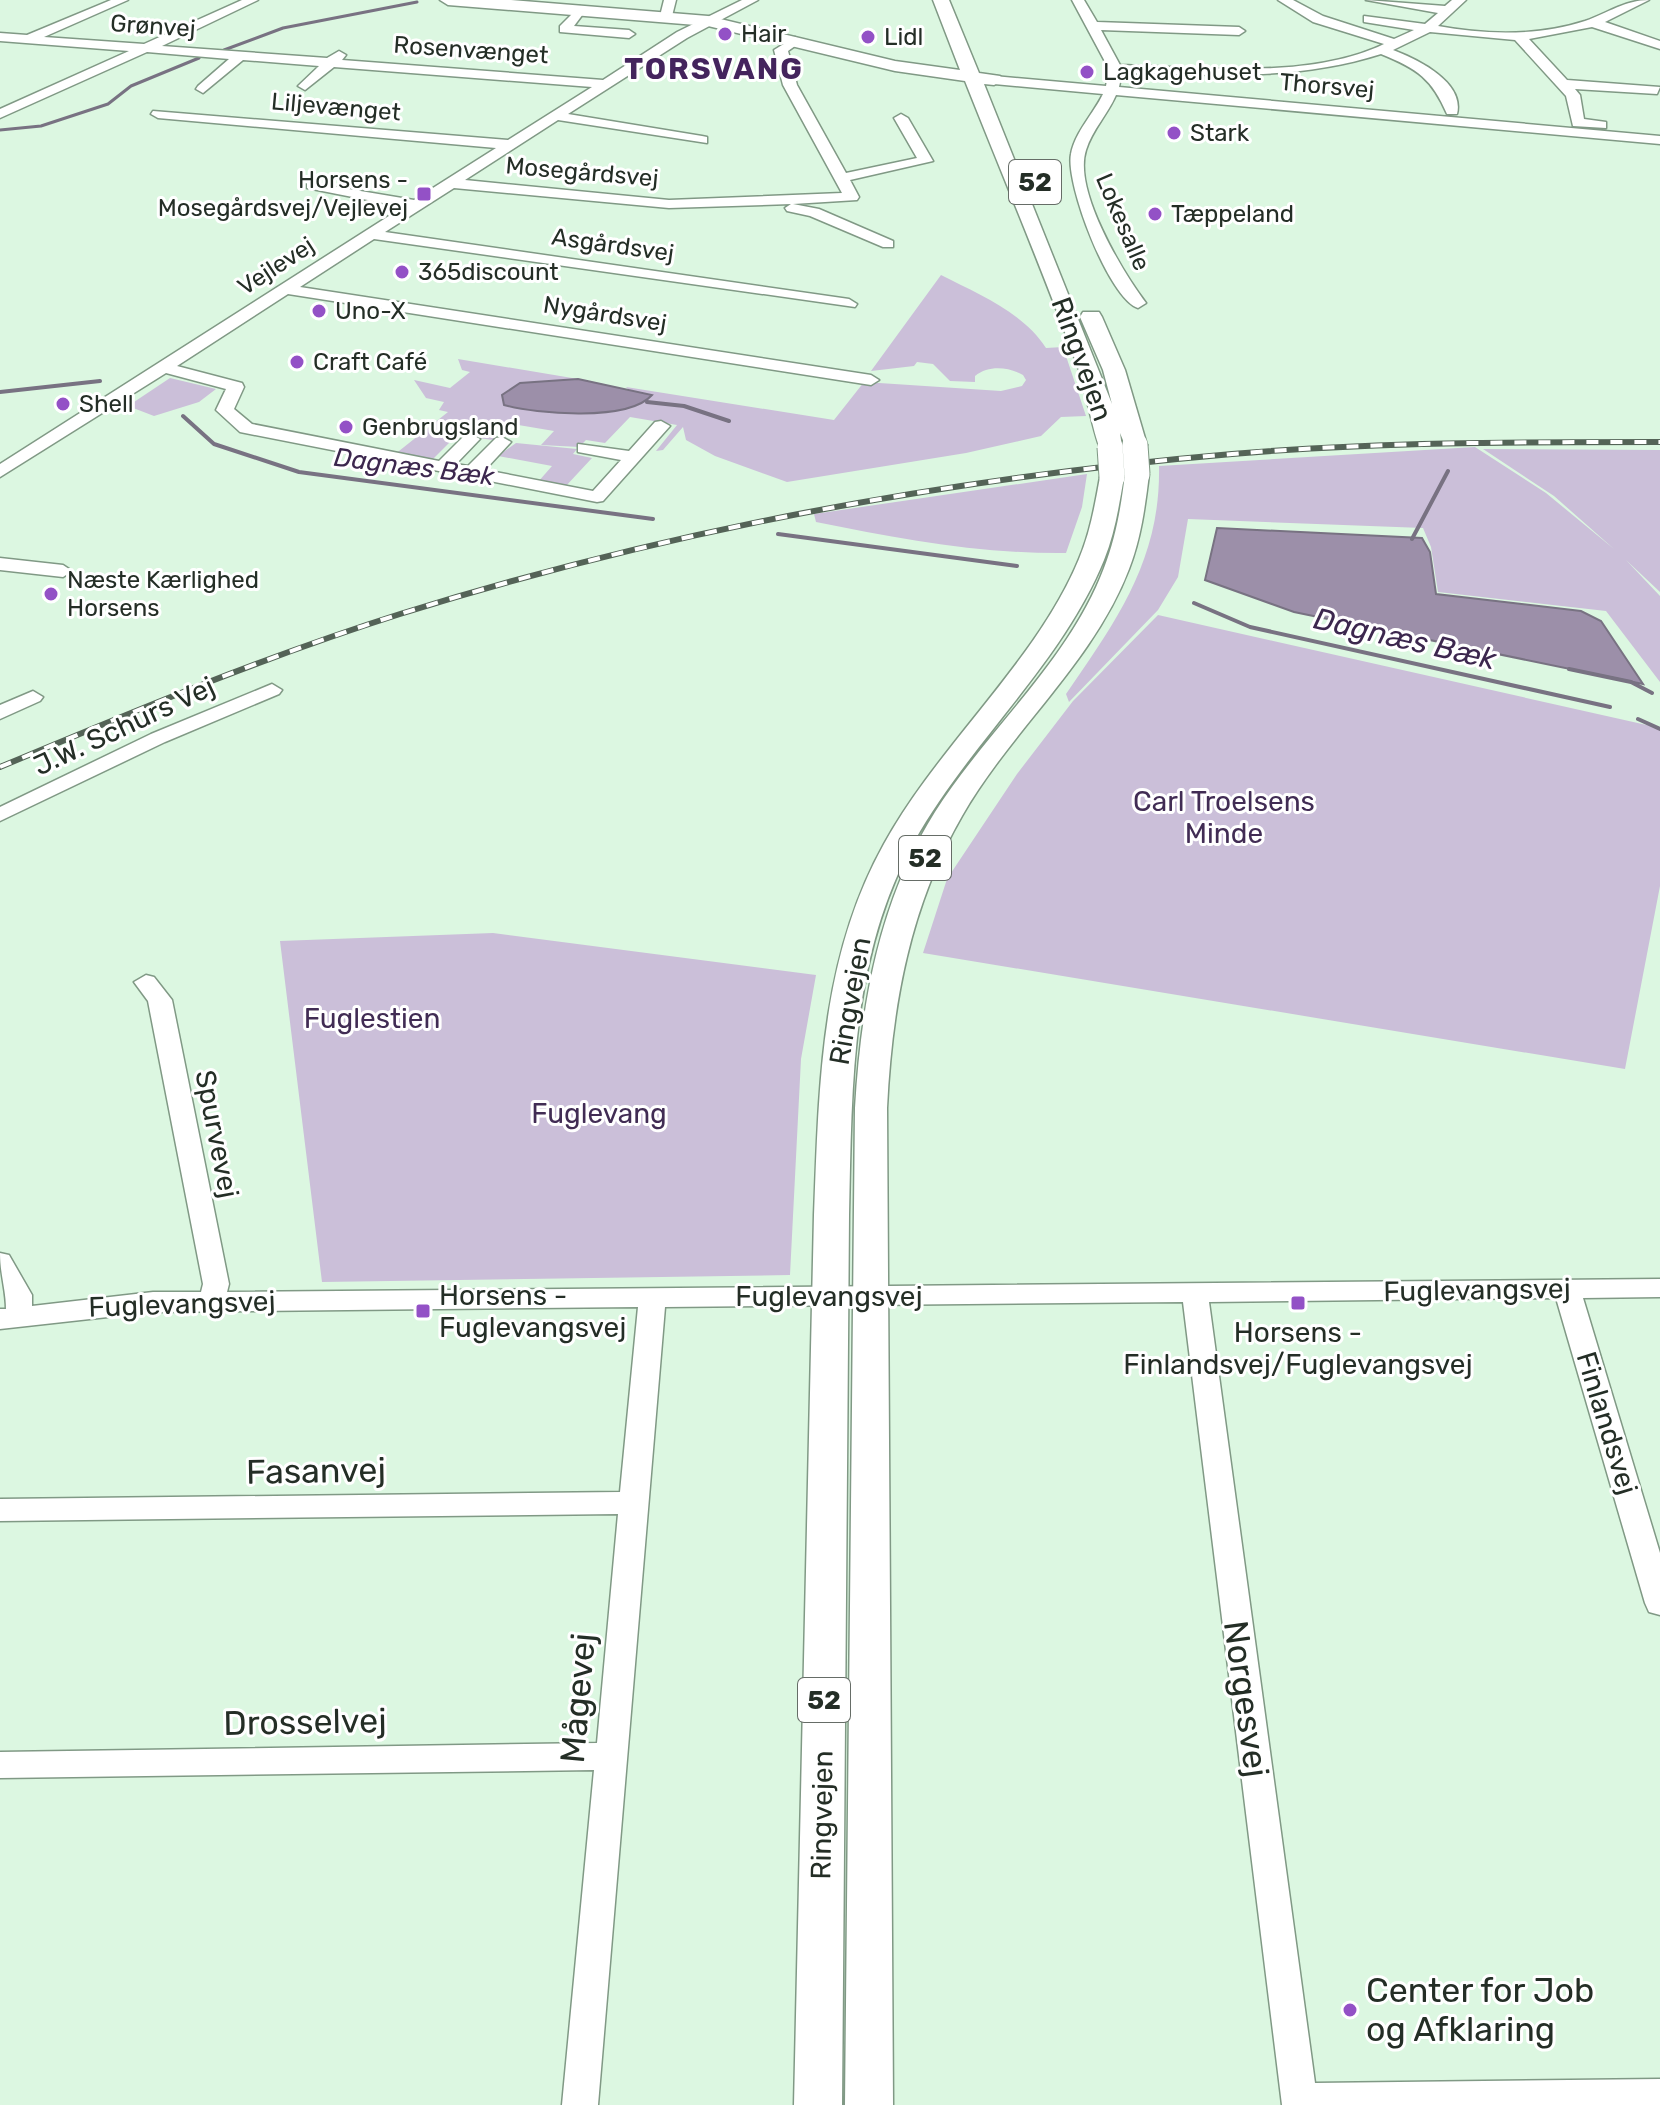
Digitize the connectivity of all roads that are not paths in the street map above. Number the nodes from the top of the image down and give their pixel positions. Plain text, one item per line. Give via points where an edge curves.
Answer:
1 (122, 0) edge
2 (252, 0) edge
3 (448, 0) edge
4 (752, 0) edge
5 (763, 0) edge
6 (941, 0) edge
7 (959, 0) edge
8 (1078, 0) edge
9 (1284, 0) edge
10 (1372, 0) edge
11 (1460, 0) edge
12 (1643, 0) edge
13 (493, 2) edge
14 (668, 8) edge
15 (580, 10) junction
16 (1450, 11) junction
17 (1188, 14) dead end
18 (1369, 19) dead end
19 (713, 22) junction
20 (1594, 23) junction
21 (1091, 26) junction
22 (1427, 28) junction
23 (1178, 29) junction
24 (1239, 31) dead end
25 (629, 34) dead end
26 (1518, 35) junction
27 (0, 37) edge
28 (26, 40) junction
29 (795, 41) junction
30 (1396, 44) junction
31 (1660, 45) edge
32 (347, 46) dead end
33 (147, 48) junction
34 (0, 50) edge
35 (1382, 50) junction
36 (208, 52) joint
37 (241, 55) junction
38 (331, 62) junction
39 (1116, 69) junction
40 (970, 78) junction
41 (994, 80) junction
42 (606, 84) junction
43 (1564, 84) junction
44 (305, 86) dead end
45 (203, 89) dead end
46 (1657, 90) dead end
47 (1111, 91) junction
48 (1452, 111) dead end
49 (0, 114) edge
50 (158, 114) dead end
51 (556, 116) junction
52 (901, 118) dead end
53 (1660, 131) edge
54 (702, 140) dead end
55 (1660, 140) edge
56 (511, 145) junction
57 (840, 178) junction
58 (450, 183) junction
59 (312, 185) dead end
60 (710, 204) junction
61 (415, 205) junction
62 (369, 234) junction
63 (888, 244) dead end
64 (284, 289) junction
65 (1138, 303) dead end
66 (849, 304) dead end
67 (158, 369) junction
68 (871, 380) dead end
69 (661, 426) dead end
70 (471, 439) dead end
71 (502, 442) dead end
72 (584, 448) dead end
73 (633, 457) junction
74 (1128, 465) junction
75 (442, 468) junction
76 (0, 472) edge
77 (471, 474) junction
78 (0, 564) edge
79 (63, 571) dead end
80 (272, 690) dead end
81 (33, 697) dead end
82 (0, 713) edge
83 (0, 815) edge
84 (146, 982) dead end
85 (0, 1262) edge
86 (1660, 1288) edge
87 (1567, 1289) junction
88 (1195, 1293) junction
89 (829, 1295) junction
90 (872, 1295) junction
91 (652, 1298) junction
92 (212, 1301) junction
93 (9, 1317) edge
94 (634, 1503) junction
95 (0, 1510) edge
96 (1660, 1603) edge
97 (611, 1756) junction
98 (0, 1765) edge
99 (1660, 2096) edge
100 (1300, 2102) edge
101 (580, 2105) edge
102 (818, 2105) edge
103 (869, 2105) edge

1 - 28 street
2 - 33 street
3 - 13 main road, Thorsvej
4 - 19 street, Vejlevej
5 - 19 street, Vejlevej
6 - 40 main road, Ringvejen / 52
7 - 41 main road, Ringvejen / 52
8 - 21 street
9 - 30 street via 1308,15
10 - 16 street
11 - 16 street
12 - 20 street
13 - 15 main road, Thorsvej
14 - 15 main road, Thorsvej
14 - 19 main road, Thorsvej
15 - 25 street via 565,29
16 - 22 street
17 - 23 street
18 - 22 street
19 - 29 main road, Thorsvej
19 - 42 street, Vejlevej
20 - 26 street
20 - 31 street
21 - 23 street
21 - 39 street
22 - 26 street
22 - 30 street
23 - 24 street
26 - 43 street
27 - 28 street, Grønvej
28 - 33 street, Grønvej
28 - 34 street
29 - 40 main road, Thorsvej
29 - 57 street via 781,50 790,85
30 - 35 street
32 - 38 street
33 - 36 street, Grønvej
33 - 49 street
35 - 39 street via 1343,68
35 - 48 street via 1437,81
36 - 37 street, Rosenvænget
37 - 38 street, Rosenvænget
37 - 45 street
38 - 42 street, Rosenvænget
38 - 44 street
39 - 47 street, Lokesalle
40 - 41 main road, Thorsvej
40 - 74 main road, Ringvejen / 52, bridge via 1091,372 1110,447
41 - 47 street, Thorsvej
41 - 74 main road, Ringvejen / 52 via 1114,370
42 - 51 street, Vejlevej
43 - 46 street
43 - 53 street via 1575,100 1578,123
47 - 55 street, Thorsvej
47 - 65 street, Lokesalle via 1079,150 1077,177 1119,277
50 - 56 street, Liljevænget
51 - 54 street
51 - 56 street, Vejlevej
52 - 57 street via 926,161
56 - 58 street, Vejlevej
57 - 60 street, Mosegårdsvej via 852,197
58 - 60 street, Mosegårdsvej
58 - 61 street, Vejlevej
59 - 61 street
60 - 63 street, Mosegårdsvej via 806,210
61 - 62 street, Vejlevej
62 - 64 street, Vejlevej
62 - 66 street, Asgårdsvej
64 - 67 street, Vejlevej
64 - 68 street, Nygårdsvej
67 - 75 street via 236,387 225,410 246,428
67 - 76 street, Vejlevej
69 - 73 street
70 - 75 street
71 - 77 street
72 - 73 street
73 - 77 street via 597,497
74 - 89 main road, Ringvejen / 52 via 1078,593 915,813 866,915 846,992 839,1046
74 - 90 main road, Ringvejen / 52 via 1128,541 1104,600 948,815 921,864 896,931 874,1048
75 - 77 street
78 - 79 street
80 - 83 street, J.W. Schurs Vej
81 - 82 street
84 - 92 street, Spurvevej via 160,1000 216,1284
85 - 93 street via 19,1295
86 - 87 street, Fuglevangsvej
87 - 88 street, Fuglevangsvej
87 - 96 street, Finlandsvej
88 - 90 street, Fuglevangsvej
88 - 100 street, Norgesvej
89 - 90 street, Fuglevangsvej
89 - 91 street, Fuglevangsvej
89 - 102 main road, Ringvejen / 52
90 - 103 main road, Ringvejen / 52
91 - 92 street, Fuglevangsvej
91 - 94 street, Mågevej
92 - 93 street, Fuglevangsvej
94 - 95 street, Fasanvej
94 - 97 street, Mågevej
97 - 98 street, Drosselvej
97 - 101 street, Mågevej
99 - 100 street

